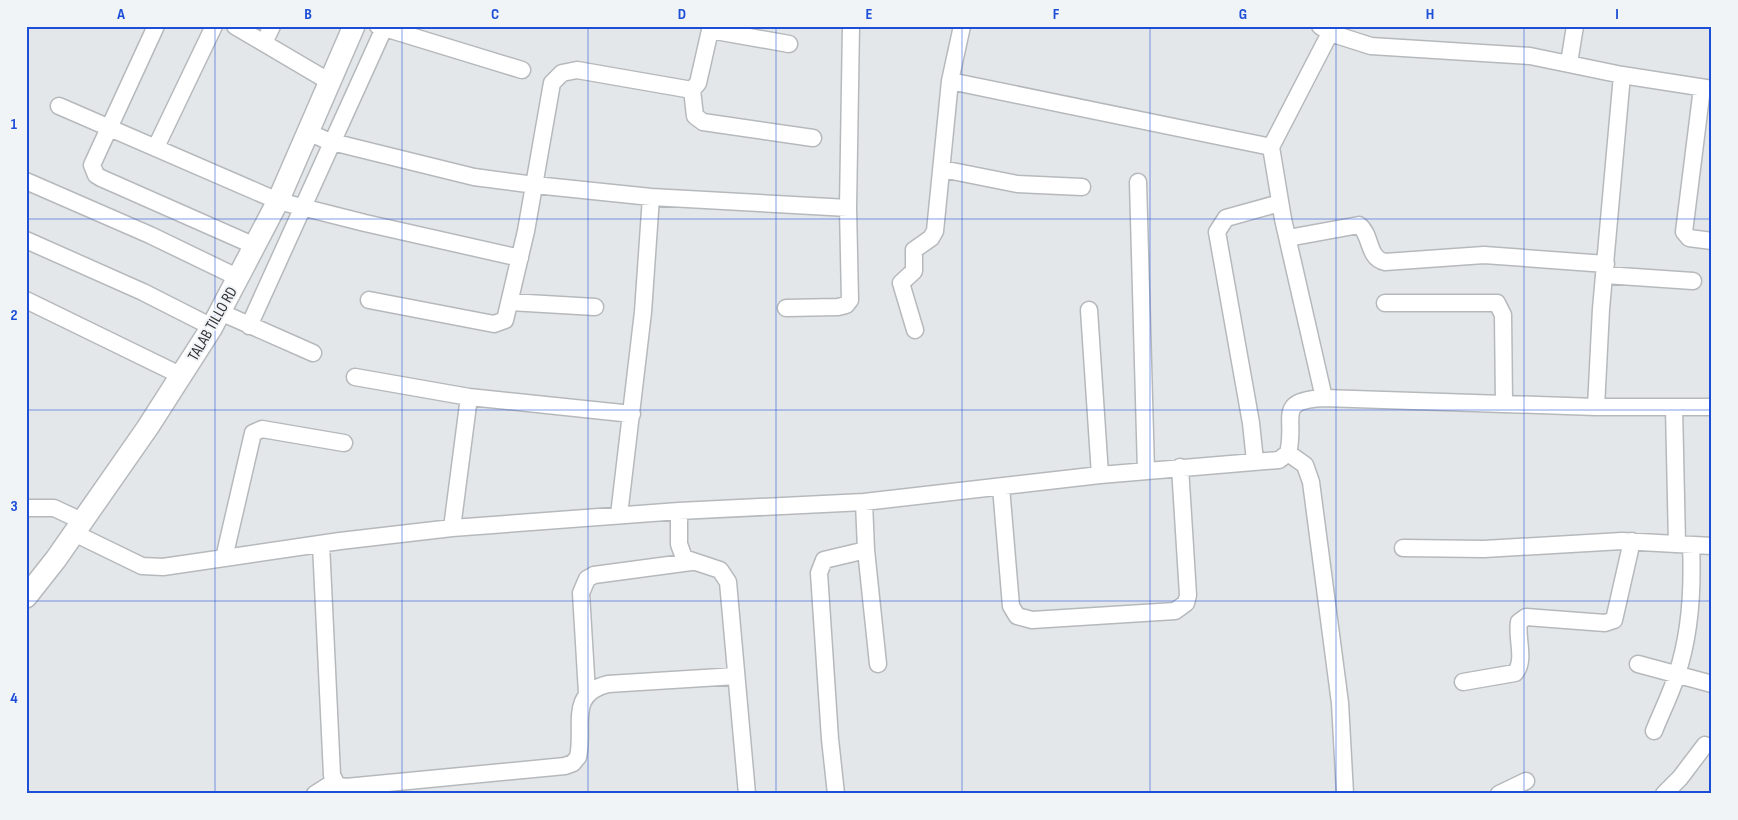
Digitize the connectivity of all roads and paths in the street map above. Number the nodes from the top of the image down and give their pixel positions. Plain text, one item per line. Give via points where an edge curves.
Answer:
1 (156, 26) edge
2 (214, 26) edge
3 (235, 26) edge
4 (272, 26) edge
5 (354, 26) edge
6 (851, 26) edge
7 (962, 26) edge
8 (1575, 26) edge
9 (383, 27) edge
10 (711, 28) edge
11 (1325, 30) edge
12 (264, 43) junction
13 (789, 44) dead end
14 (1569, 63) junction
15 (522, 70) dead end
16 (1622, 75) junction
17 (330, 82) junction
18 (950, 82) junction
19 (1707, 89) edge
20 (692, 90) junction
21 (59, 106) dead end
22 (108, 126) junction
23 (322, 138) junction
24 (813, 138) dead end
25 (156, 147) junction
26 (1270, 147) junction
27 (942, 169) junction
28 (26, 182) edge
29 (1138, 182) dead end
30 (535, 185) junction
31 (1082, 187) dead end
32 (650, 197) junction
33 (1280, 203) junction
34 (292, 205) junction
35 (848, 208) junction
36 (1288, 238) junction
37 (27, 242) edge
38 (1712, 242) edge
39 (255, 246) junction
40 (520, 258) junction
41 (1605, 269) junction
42 (239, 278) junction
43 (1692, 281) dead end
44 (26, 300) edge
45 (369, 300) dead end
46 (510, 302) junction
47 (1385, 303) dead end
48 (595, 307) dead end
49 (786, 308) dead end
50 (1089, 310) dead end
51 (232, 322) junction
52 (915, 330) dead end
53 (313, 353) dead end
54 (182, 376) junction
55 (355, 377) dead end
56 (469, 397) junction
57 (1324, 398) junction
58 (1504, 403) junction
59 (1596, 407) junction
60 (1674, 407) junction
61 (1712, 407) edge
62 (632, 414) junction
63 (344, 443) dead end
64 (1288, 453) junction
65 (1255, 461) junction
66 (1180, 468) junction
67 (1146, 471) junction
68 (1100, 475) junction
69 (1000, 487) junction
70 (864, 502) junction
71 (26, 508) edge
72 (679, 511) junction
73 (619, 516) junction
74 (78, 527) junction
75 (452, 528) junction
76 (1632, 541) junction
77 (321, 544) junction
78 (1684, 544) junction
79 (1712, 546) edge
80 (1403, 548) dead end
81 (866, 550) junction
82 (224, 558) junction
83 (691, 562) junction
84 (26, 597) edge
85 (878, 664) dead end
86 (1638, 664) dead end
87 (1677, 675) junction
88 (736, 676) junction
89 (1464, 682) dead end
90 (1712, 684) edge
91 (587, 693) junction
92 (1654, 731) dead end
93 (1706, 745) dead end
94 (1526, 781) dead end
95 (334, 782) junction
96 (314, 794) edge
97 (747, 794) edge
98 (836, 794) edge
99 (1345, 794) edge
100 (1499, 794) edge
101 (1664, 794) edge

1 - 22 street
2 - 25 street
3 - 12 street
4 - 12 street
5 - 17 main road, TALAB TILLO RD
6 - 35 street
7 - 18 street
8 - 14 street
9 - 15 street
9 - 23 street
10 - 13 street
10 - 20 street via 698,83
11 - 14 street via 1371,46 1510,54
11 - 26 street
12 - 17 street
14 - 16 street
16 - 19 street
16 - 41 street
17 - 23 main road, TALAB TILLO RD
18 - 26 street
18 - 27 street
19 - 38 street via 1684,232 1689,238
20 - 24 street via 695,116 703,122
20 - 30 street via 577,70 562,73 549,90
21 - 22 street
22 - 25 street
22 - 39 street via 92,165 96,175
23 - 30 street via 474,177
23 - 34 main road, TALAB TILLO RD
25 - 34 street
26 - 33 street
27 - 31 street via 1017,184
27 - 52 street via 935,231 931,238 914,250 914,271 901,284
28 - 42 street
29 - 67 street
30 - 32 street
30 - 40 street
32 - 35 street
32 - 62 street via 643,312
33 - 36 street
33 - 65 street via 1226,218 1217,232
34 - 39 main road, TALAB TILLO RD
34 - 40 street
34 - 51 street
35 - 49 street via 850,300 838,307
36 - 41 street via 1359,225 1373,254 1385,262 1484,256
36 - 57 street
37 - 51 street via 143,292
39 - 42 main road, TALAB TILLO RD
40 - 46 street
41 - 43 street
41 - 59 street
42 - 51 main road, TALAB TILLO RD
44 - 54 street
45 - 46 street via 494,324 505,320
46 - 48 street
47 - 58 street via 1497,304 1503,315
50 - 68 street
51 - 53 street
51 - 54 main road, TALAB TILLO RD
54 - 74 main road, TALAB TILLO RD
55 - 56 street
56 - 62 street
56 - 75 street
57 - 58 street
57 - 64 street via 1303,399 1292,409
58 - 59 street
59 - 60 street
60 - 61 street
60 - 78 street
62 - 73 street
63 - 82 street via 262,429 253,433
64 - 65 street via 1279,460
64 - 99 street via 1305,465 1311,482 1340,703
65 - 66 street
66 - 67 street
66 - 69 street via 1188,595 1186,603 1175,611 1032,620 1017,616 1011,606
67 - 68 street
68 - 69 street
69 - 70 street
70 - 72 street
70 - 81 street
71 - 74 street via 54,508
72 - 73 street
72 - 83 street via 681,552
73 - 75 street
74 - 82 street via 142,566 163,567
74 - 84 main road, TALAB TILLO RD
75 - 77 street
76 - 78 street
76 - 80 street
76 - 89 street via 1614,620 1526,617 1519,622 1520,665 1515,673
77 - 82 street
77 - 95 street
78 - 79 street
78 - 87 street via 1693,586
81 - 85 street
81 - 98 street via 824,560 819,573
83 - 88 street via 720,570 728,582
83 - 91 street via 594,575 587,579 581,593
86 - 87 street
87 - 90 street
87 - 92 street
88 - 91 street via 608,684
88 - 97 street
91 - 95 street via 581,710 578,757 565,766 346,787
93 - 101 street
94 - 100 street
95 - 96 street

